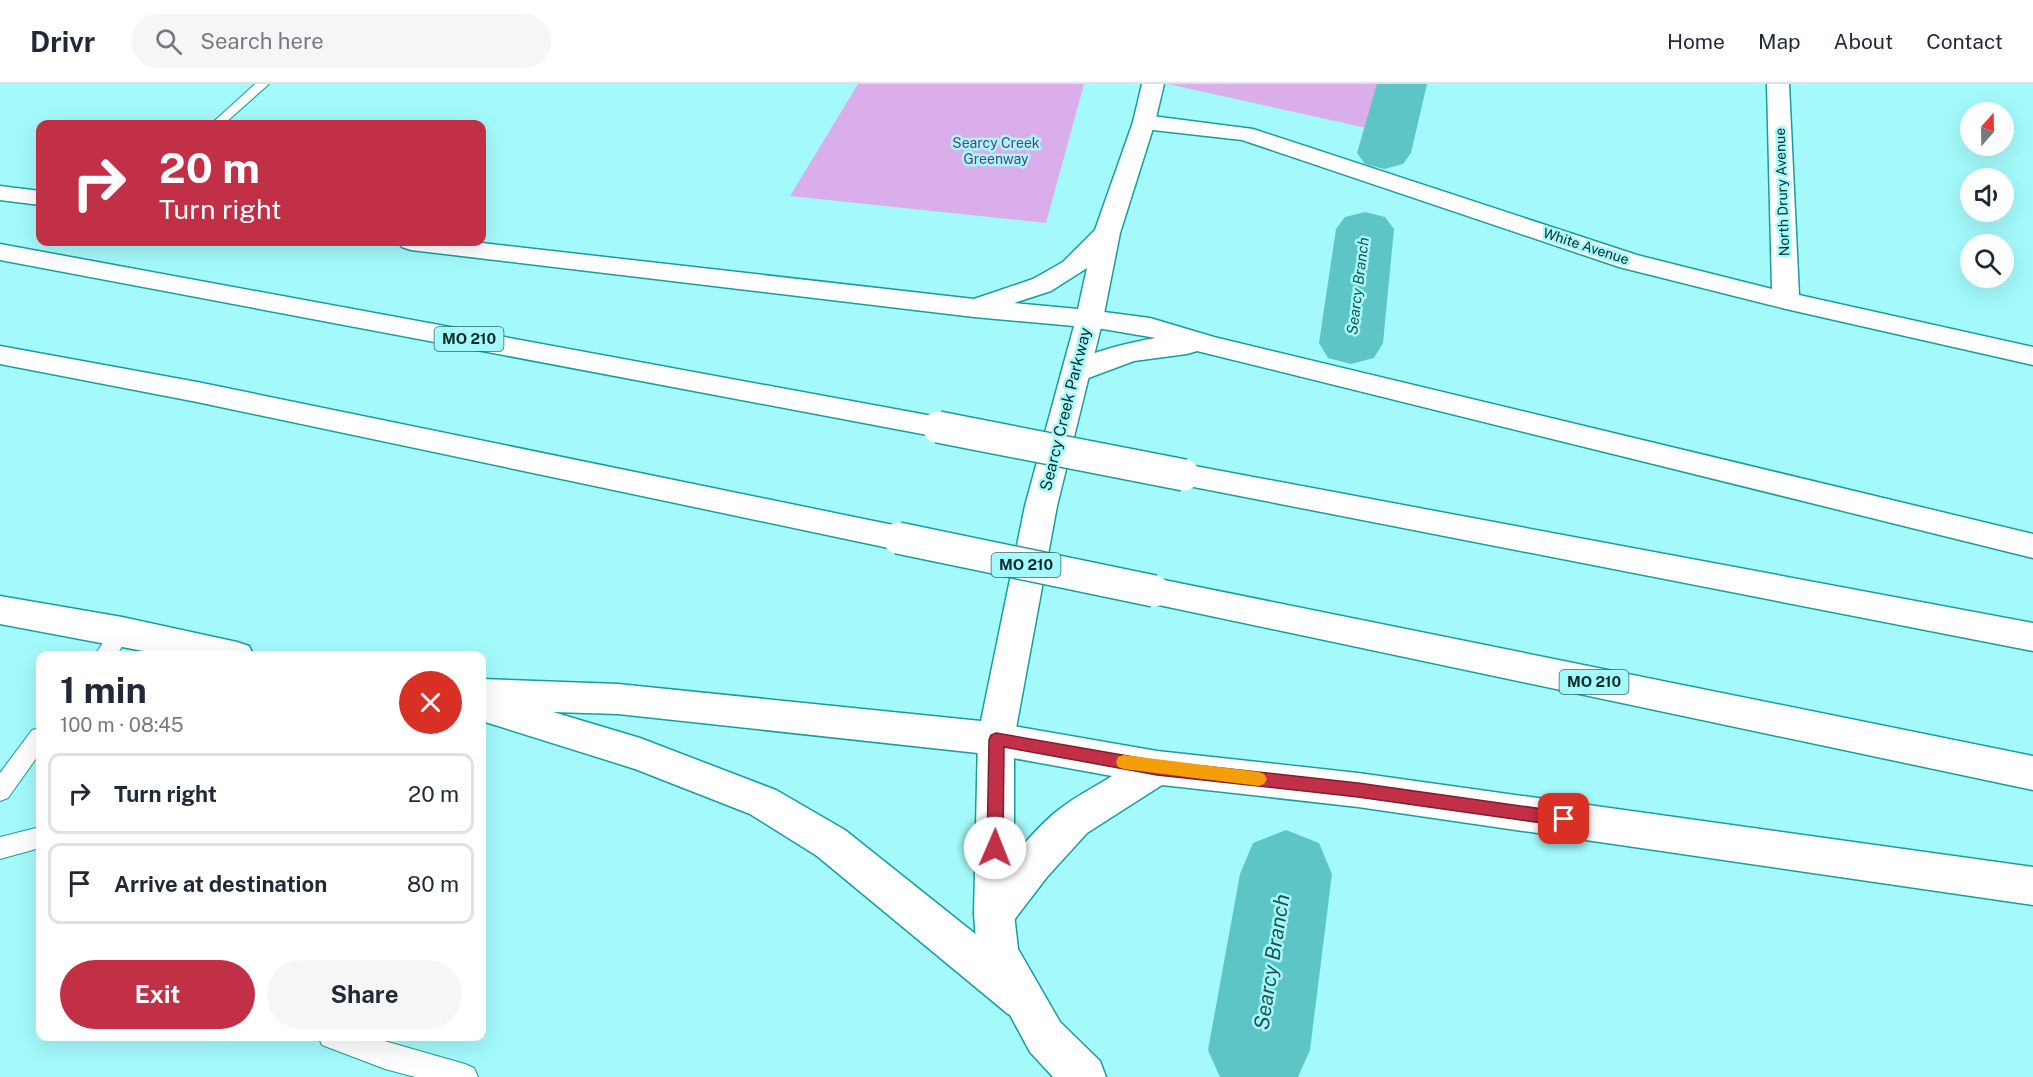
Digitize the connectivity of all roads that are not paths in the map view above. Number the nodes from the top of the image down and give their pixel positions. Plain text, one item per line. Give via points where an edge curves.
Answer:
1 (263, 84) edge
2 (1153, 84) edge
3 (1778, 84) edge
4 (222, 120) edge
5 (1144, 122) junction
6 (0, 193) edge
7 (36, 198) edge
8 (1107, 233) junction
9 (445, 246) edge
10 (0, 252) edge
11 (1786, 300) junction
12 (974, 308) junction
13 (1089, 319) junction
14 (1210, 345) junction
15 (0, 355) edge
16 (2033, 356) edge
17 (1075, 373) junction
18 (2033, 546) edge
19 (0, 609) edge
20 (2033, 637) edge
21 (113, 643) edge
22 (189, 651) edge
23 (486, 694) edge
24 (486, 706) edge
25 (996, 740) junction
26 (36, 743) edge
27 (1157, 768) junction
28 (2033, 773) edge
29 (0, 791) edge
30 (36, 839) edge
31 (0, 848) edge
32 (2033, 886) edge
33 (994, 914) junction
34 (1023, 999) junction
35 (344, 1041) edge
36 (465, 1077) edge
37 (1084, 1077) edge

1 - 4 lane
2 - 5 main road, Searcy Creek Parkway
3 - 11 main road, North Drury Avenue
5 - 8 main road, Searcy Creek Parkway
5 - 11 main road, White Avenue via 1245,134 1628,261
6 - 7 main road
8 - 12 main road via 1072,268 1041,285
8 - 13 main road, Searcy Creek Parkway
9 - 12 main road
10 - 20 main road, MO 210, bridge
11 - 16 main road, White Avenue
12 - 13 main road
13 - 14 main road via 1150,327
13 - 17 main road, Searcy Creek Parkway
14 - 17 main road via 1163,345 1132,351 1108,357
14 - 18 main road
15 - 28 main road, MO 210, bridge via 197,392
17 - 25 main road, Searcy Creek Parkway via 1041,506
19 - 21 main road
21 - 22 main road
23 - 25 main road via 618,699
24 - 34 main road via 640,754 763,802 831,843
25 - 27 main road
25 - 33 main road, Searcy Creek Parkway
26 - 29 lane
27 - 32 main road via 1358,790
27 - 33 main road via 1073,820
30 - 31 lane
33 - 34 main road, Searcy Creek Parkway via 998,954
34 - 37 main road, Searcy Creek Parkway via 1045,1037
35 - 36 lane

